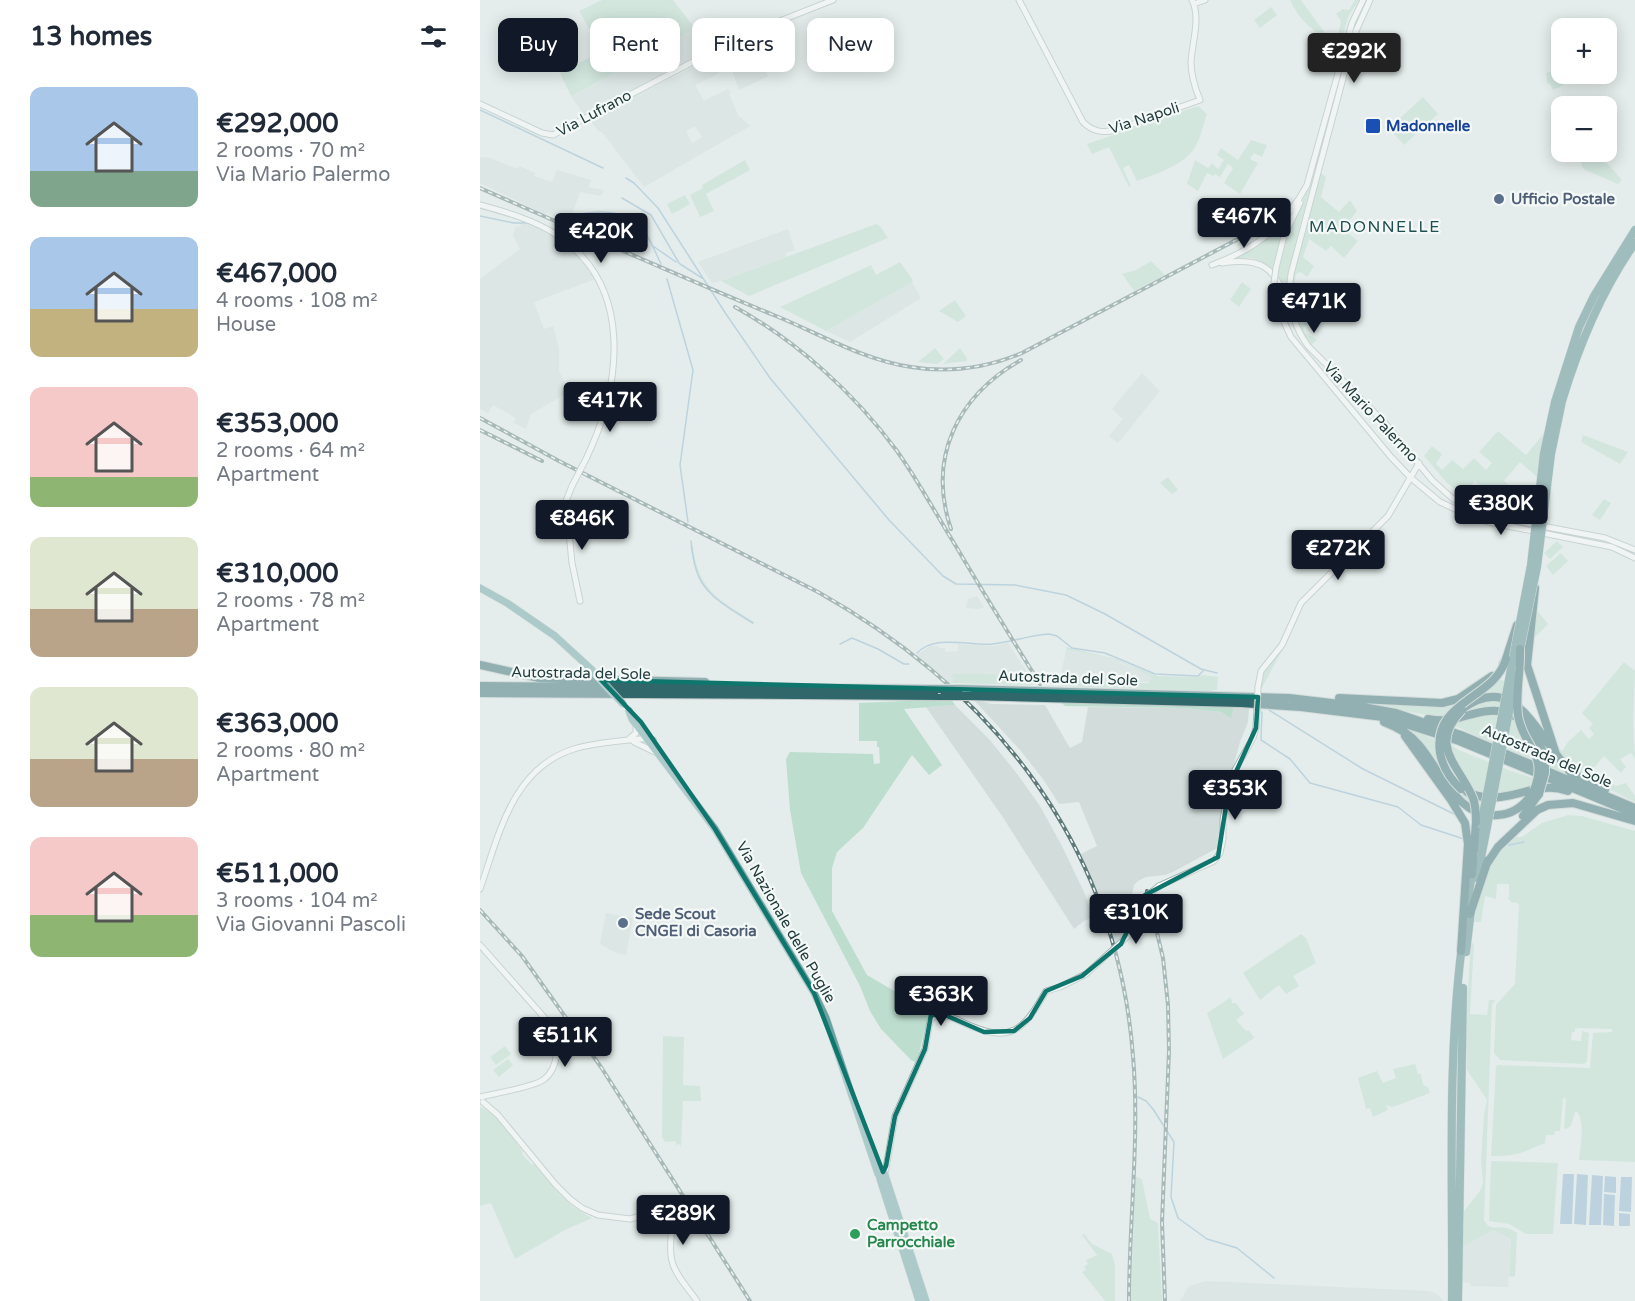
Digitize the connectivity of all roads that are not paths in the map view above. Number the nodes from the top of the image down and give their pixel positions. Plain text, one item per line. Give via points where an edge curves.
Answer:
1 (833, 0) edge
2 (1019, 0) edge
3 (1205, 0) edge
4 (1363, 0) edge
5 (1370, 0) edge
6 (1193, 2) edge
7 (787, 18) edge
8 (692, 62) edge
9 (480, 104) edge
10 (1318, 158) junction
11 (1315, 169) junction
12 (1307, 185) junction
13 (480, 205) edge
14 (1635, 230) edge
15 (1635, 243) edge
16 (1292, 316) junction
17 (1419, 463) junction
18 (1411, 478) junction
19 (1635, 550) edge
20 (1635, 558) edge
21 (1537, 567) junction
22 (480, 590) edge
23 (580, 601) dead end
24 (1524, 602) junction
25 (1520, 650) junction
26 (1506, 659) junction
27 (480, 665) edge
28 (480, 686) edge
29 (738, 687) junction
30 (480, 693) edge
31 (941, 693) junction
32 (1289, 698) junction
33 (1331, 710) junction
34 (629, 711) junction
35 (1396, 713) junction
36 (636, 723) junction
37 (1394, 726) junction
38 (650, 738) junction
39 (632, 742) junction
40 (1556, 754) junction
41 (661, 757) junction
42 (672, 769) junction
43 (1635, 806) edge
44 (1618, 807) junction
45 (1635, 814) edge
46 (1635, 821) edge
47 (1486, 865) junction
48 (1472, 874) junction
49 (480, 889) edge
50 (1470, 914) junction
51 (480, 945) edge
52 (1461, 951) junction
53 (482, 1101) edge
54 (883, 1176) junction
55 (697, 1301) edge
56 (919, 1301) edge
57 (926, 1301) edge
58 (1452, 1301) edge
59 (1458, 1301) edge

1 - 7 street
2 - 6 street, Via Napoli via 1083,122 1102,132 1200,100 1191,69
3 - 6 street
4 - 10 street, Via Mario Palermo via 1352,23
5 - 10 street, Via Mario Palermo via 1358,24
8 - 9 street, Via Lufrano via 553,135
10 - 11 street, Via Mario Palermo
11 - 12 street
11 - 16 street, Via Mario Palermo via 1291,274
12 - 16 street via 1276,228 1212,265 1250,261 1270,269
12 - 18 street, Via Mario Palermo, bridge via 1284,236 1276,268 1274,283 1280,313 1291,337
13 - 23 street, bridge via 545,228 559,237 583,259 602,288 612,319 614,370 606,409 566,501
14 - 24 highway, bridge via 1579,327 1555,402 1544,453
15 - 21 highway, bridge via 1588,326 1562,401
16 - 17 street, Via Mario Palermo via 1308,346
17 - 18 street
17 - 19 street, Via Mario Palermo via 1452,498 1479,513 1605,538
18 - 20 street, Via Mario Palermo via 1440,502 1477,519 1612,547
18 - 54 street, bridge via 1388,516 1301,603 1282,645 1261,672 1256,728 1234,770 1225,805 1220,853 1214,861 1159,886 1143,899 1128,936 1086,974 1046,991 1023,1025 1005,1034 984,1032 945,1015 933,1017 925,1049 895,1116
21 - 25 highway, bridge
21 - 40 highway, bridge via 1527,656
22 - 34 main road, Via Nazionale delle Puglie, bridge via 555,636
24 - 26 highway, bridge
24 - 48 highway, bridge
25 - 37 highway, bridge via 1517,713 1537,756 1539,776 1534,790 1517,809 1502,815 1481,814 1466,807 1419,744
25 - 50 highway, bridge
26 - 32 highway, bridge via 1488,680 1458,699 1436,704
26 - 44 highway, bridge via 1501,673 1456,708 1442,731 1444,767 1454,783 1476,796 1491,799 1556,788
27 - 29 highway via 539,678 721,683
28 - 29 highway, Autostrada del Sole
29 - 31 highway, Autostrada del Sole
30 - 31 highway, Autostrada del Sole
31 - 32 highway, Autostrada del Sole, bridge via 960,689
31 - 33 highway, Autostrada del Sole, bridge
32 - 35 highway, Autostrada del Sole
33 - 37 highway
33 - 44 highway, Autostrada del Sole via 1395,720 1427,730
34 - 36 main road, Via Nazionale delle Puglie
34 - 38 main road, Via Nazionale delle Puglie
35 - 43 highway, Autostrada del Sole via 1461,735
35 - 47 highway, bridge via 1443,720 1487,711 1504,712 1521,719 1533,732 1545,759 1539,794 1498,839
36 - 38 main road, Via Nazionale delle Puglie
36 - 39 street
37 - 52 highway via 1465,823 1468,844
38 - 39 street
38 - 41 main road, Via Nazionale delle Puglie
38 - 42 main road, Via Nazionale delle Puglie
39 - 41 street
39 - 49 street via 572,750 549,761 528,779 507,813
40 - 43 highway via 1570,772
40 - 48 highway, bridge via 1528,714 1514,702 1501,698 1486,697 1472,702 1450,725 1447,747 1451,763 1469,790 1476,810
41 - 42 main road, Via Nazionale delle Puglie
42 - 54 main road, Via Nazionale delle Puglie via 715,829 814,993
44 - 45 highway, Autostrada del Sole
46 - 47 highway via 1573,803 1548,805 1537,810 1498,847
47 - 50 highway
48 - 52 highway
50 - 59 highway via 1462,992
51 - 53 street via 550,1024 557,1039 555,1061 543,1080
52 - 58 highway via 1453,1105
53 - 55 street via 555,1184 582,1208 598,1215 630,1219 666,1204 672,1217 671,1260
54 - 56 main road
54 - 57 main road

